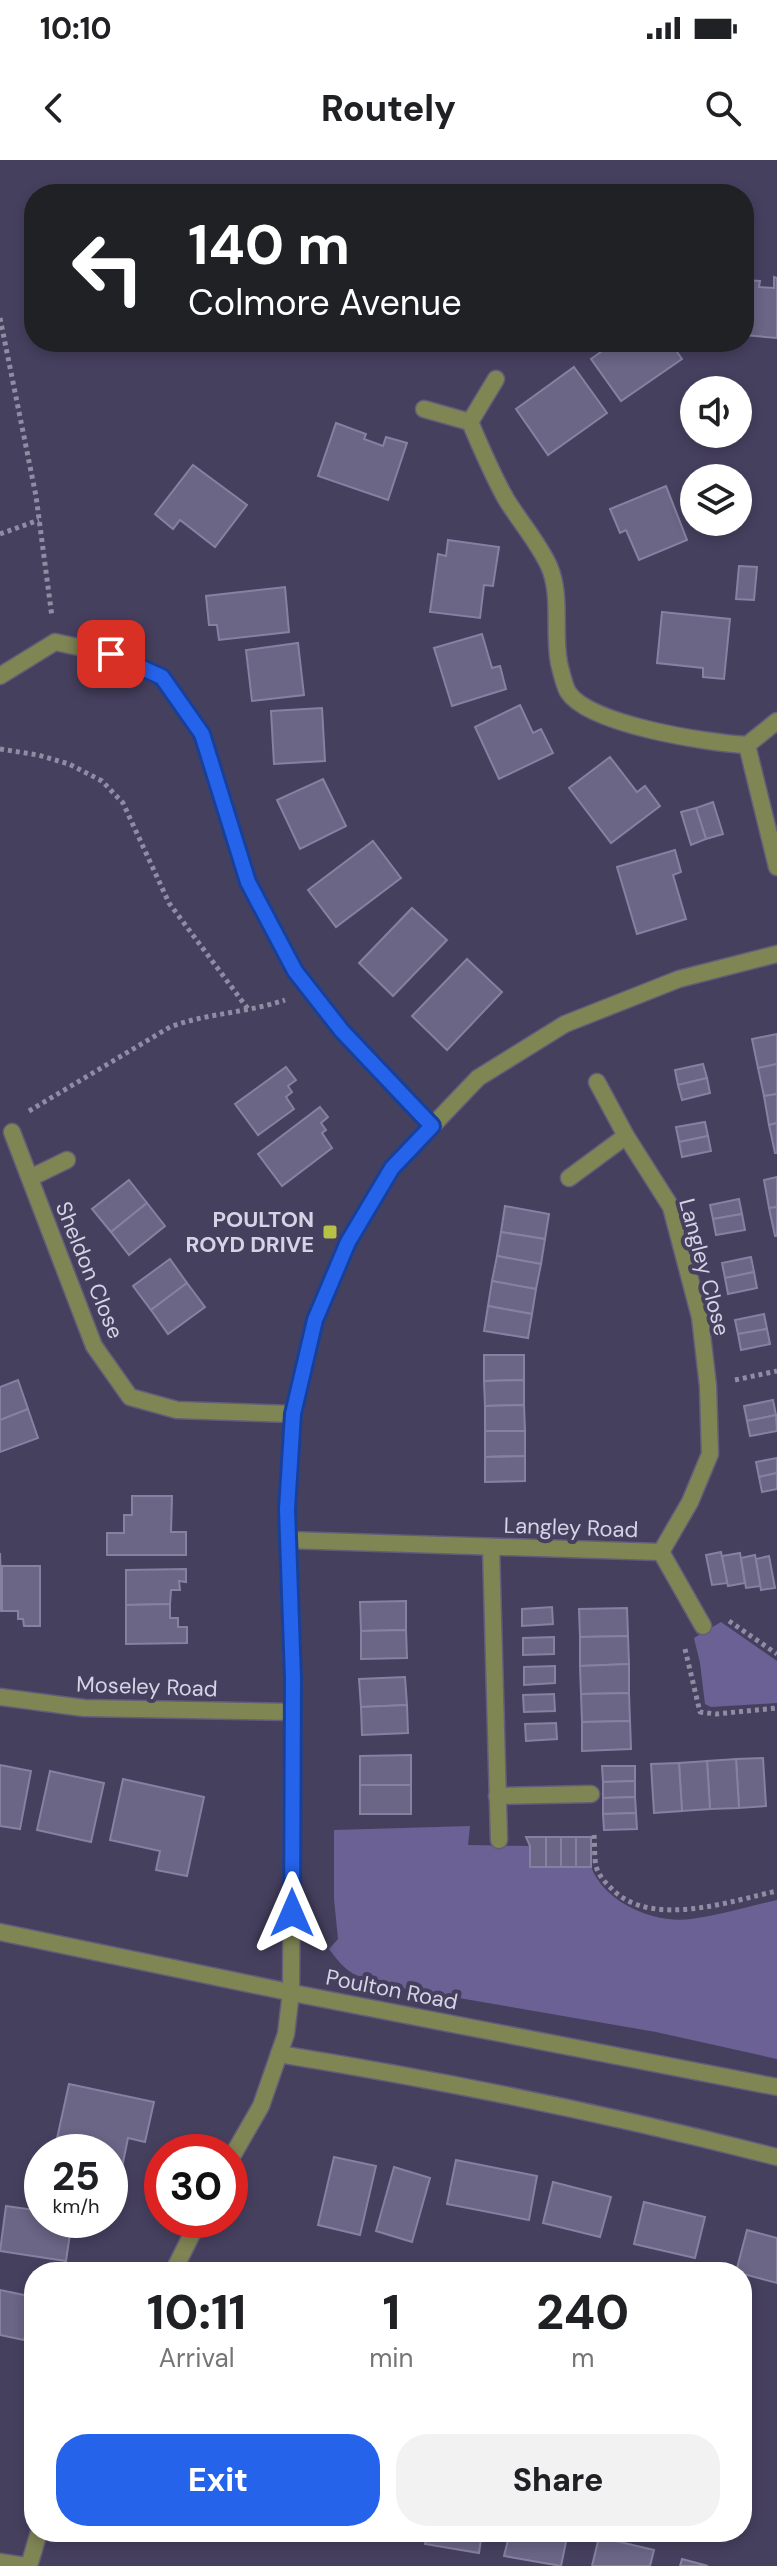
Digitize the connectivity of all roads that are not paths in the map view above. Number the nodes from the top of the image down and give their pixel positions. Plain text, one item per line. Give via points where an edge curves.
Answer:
1 (496, 379) dead end
2 (424, 409) dead end
3 (470, 422) junction
4 (0, 676) edge
5 (777, 721) edge
6 (747, 745) junction
7 (777, 867) edge
8 (777, 954) edge
9 (597, 1082) dead end
10 (432, 1126) junction
11 (12, 1132) road end
12 (626, 1136) junction
13 (67, 1160) dead end
14 (30, 1178) junction
15 (569, 1178) dead end
16 (293, 1414) junction
17 (288, 1540) junction
18 (491, 1547) junction
19 (661, 1552) junction
20 (703, 1626) road end
21 (0, 1697) edge
22 (293, 1712) junction
23 (591, 1794) dead end
24 (497, 1796) junction
25 (499, 1840) dead end
26 (0, 1932) edge
27 (291, 1992) junction
28 (279, 2054) junction
29 (777, 2087) edge
30 (245, 2134) edge
31 (777, 2157) edge
32 (190, 2238) edge
33 (178, 2262) edge
34 (36, 2542) edge
35 (0, 2562) edge
36 (28, 2566) edge

1 - 3 street
2 - 3 street
3 - 6 street via 507,501 550,568 559,664 569,693 595,712 655,731
4 - 10 street via 55,642 111,654 162,677 202,734 248,882 295,971 342,1031
5 - 6 street
6 - 7 street
8 - 10 street via 679,979 565,1024 478,1078
9 - 12 street, Langley Close
10 - 16 street via 392,1168 348,1242 315,1320
11 - 14 street, Sheldon Close
12 - 15 street
12 - 19 street, Langley Close via 671,1207 700,1317 708,1386 710,1454
13 - 14 street
14 - 16 street, Sheldon Close via 94,1346 130,1397 177,1410
16 - 17 street
17 - 18 street, Langley Road
17 - 22 street
18 - 19 street, Langley Road
18 - 24 street, Langley Road
19 - 20 street, Langley Road
21 - 22 street, Moseley Road via 84,1708
22 - 27 street
23 - 24 street
24 - 25 street, Langley Road
26 - 27 street, Poulton Road
27 - 28 street
27 - 29 street, Poulton Road
28 - 30 street
28 - 31 street via 610,2117
32 - 33 street
34 - 36 street
35 - 36 street

